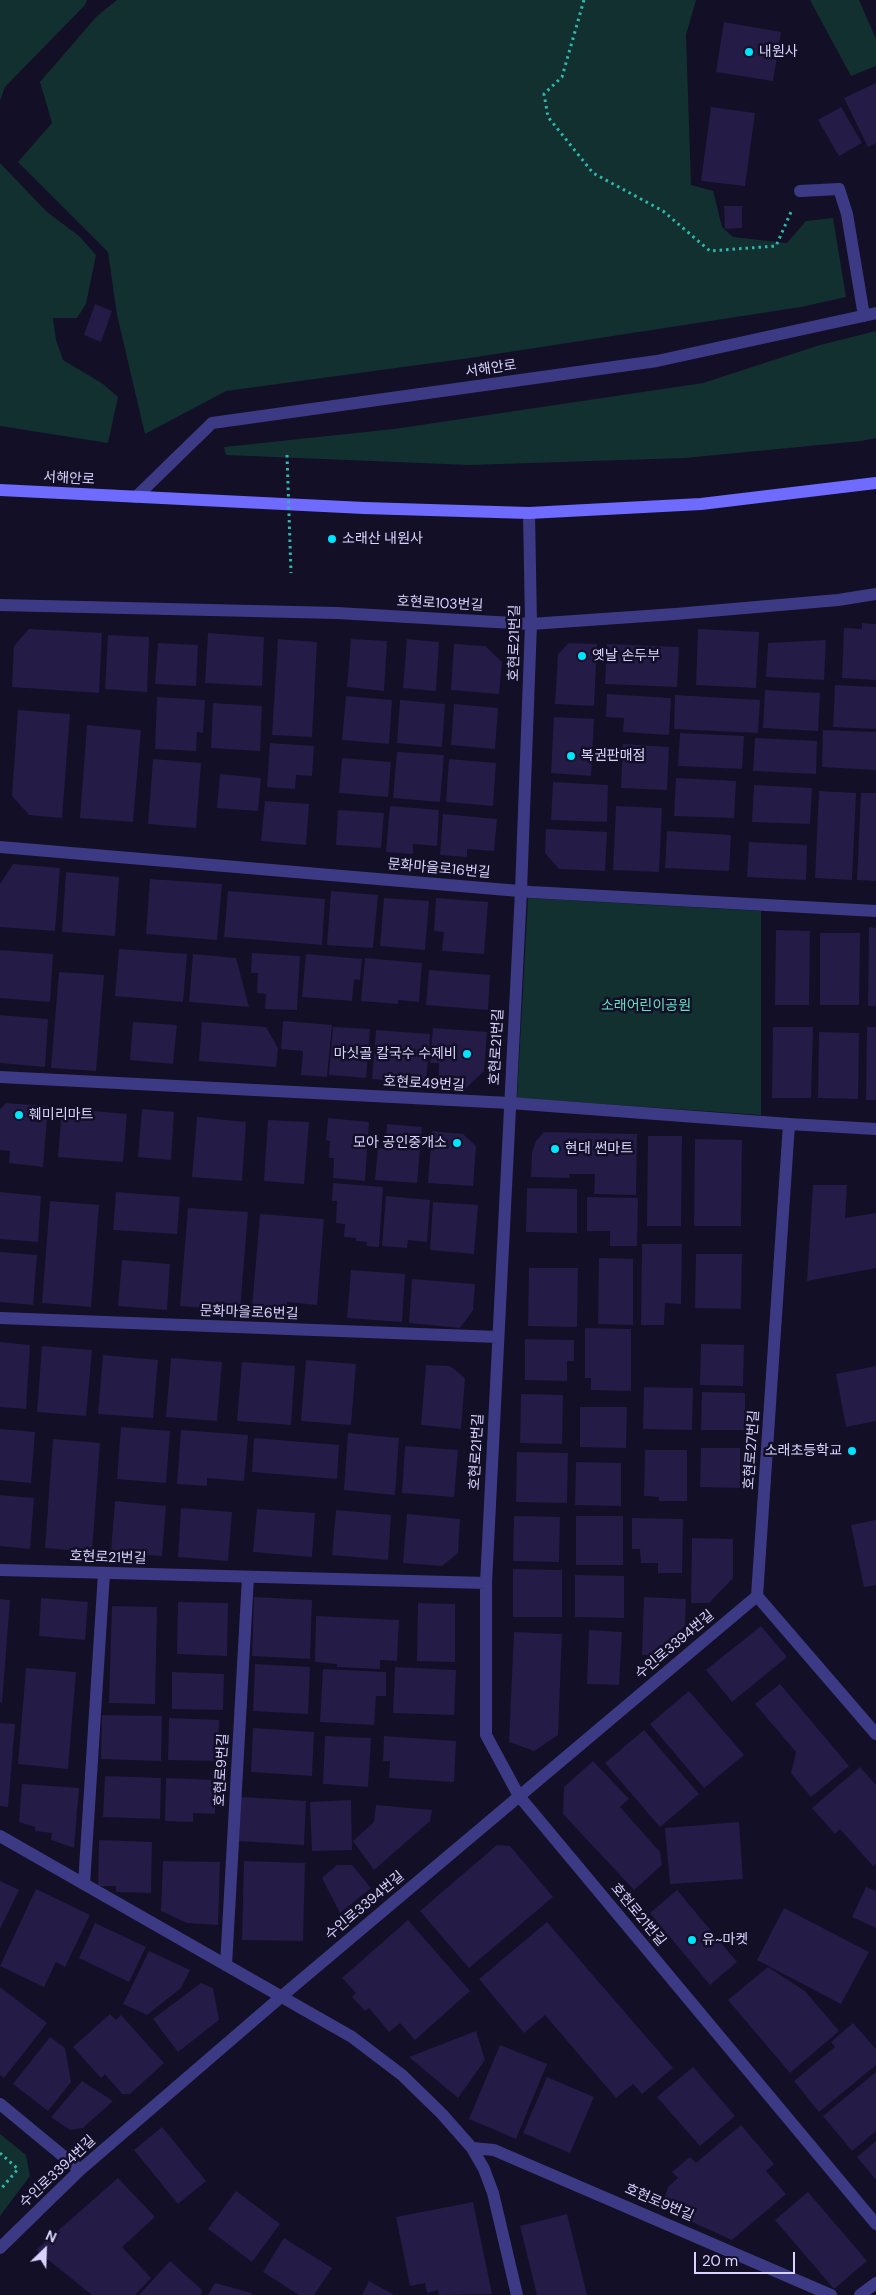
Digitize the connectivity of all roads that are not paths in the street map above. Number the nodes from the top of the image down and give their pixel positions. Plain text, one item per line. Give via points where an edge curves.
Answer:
1 (800, 191) road end
2 (870, 315) edge
3 (876, 483) edge
4 (0, 490) edge
5 (136, 497) junction
6 (529, 513) junction
7 (876, 594) edge
8 (0, 605) edge
9 (531, 624) junction
10 (0, 846) edge
11 (521, 891) junction
12 (876, 911) edge
13 (0, 1077) edge
14 (510, 1103) junction
15 (789, 1124) junction
16 (876, 1129) edge
17 (0, 1318) edge
18 (498, 1337) junction
19 (0, 1570) edge
20 (104, 1573) junction
21 (248, 1577) junction
22 (486, 1583) junction
23 (757, 1596) junction
24 (876, 1734) edge
25 (519, 1796) junction
26 (0, 1836) edge
27 (84, 1884) junction
28 (226, 1965) junction
29 (282, 1996) junction
30 (0, 2104) edge
31 (472, 2148) junction
32 (80, 2170) junction
33 (876, 2224) edge
34 (0, 2248) edge
35 (876, 2283) edge
36 (517, 2295) edge
37 (831, 2295) edge
38 (860, 2295) edge

1 - 2 street via 839,189
2 - 5 street, 서해안로 via 657,361 212,423
3 - 6 main road, 서해안로 via 701,504
4 - 5 main road, 서해안로
5 - 6 main road, 서해안로
6 - 9 street, 호현로21번길
7 - 9 street, 호현로103번길 via 838,600
8 - 9 street, 호현로103번길 via 337,613
9 - 11 street, 호현로21번길
10 - 11 street, 문화마을로16번길
11 - 12 street, 문화마을로16번길
11 - 14 street, 호현로21번길
13 - 14 street, 호현로49번길
14 - 15 street, 호현로49번길
14 - 18 street, 호현로21번길
15 - 16 street, 호현로49번길
15 - 23 street, 호현로27번길
17 - 18 street, 문화마을로6번길
18 - 22 street, 호현로21번길
19 - 20 street, 호현로21번길
20 - 21 street, 호현로21번길
20 - 27 street
21 - 22 street, 호현로21번길
21 - 28 street, 호현로9번길
22 - 25 street, 호현로21번길 via 486,1734
23 - 24 street
23 - 25 street, 수인로3394번길
25 - 29 street, 수인로3394번길
25 - 33 street, 호현로21번길
26 - 27 street
27 - 28 street
28 - 29 street
29 - 31 street via 352,2037 402,2075
29 - 32 street, 수인로3394번길
30 - 32 street
31 - 36 street via 493,2193
31 - 37 street, 호현로9번길 via 494,2150
32 - 34 street, 수인로3394번길
35 - 38 street

